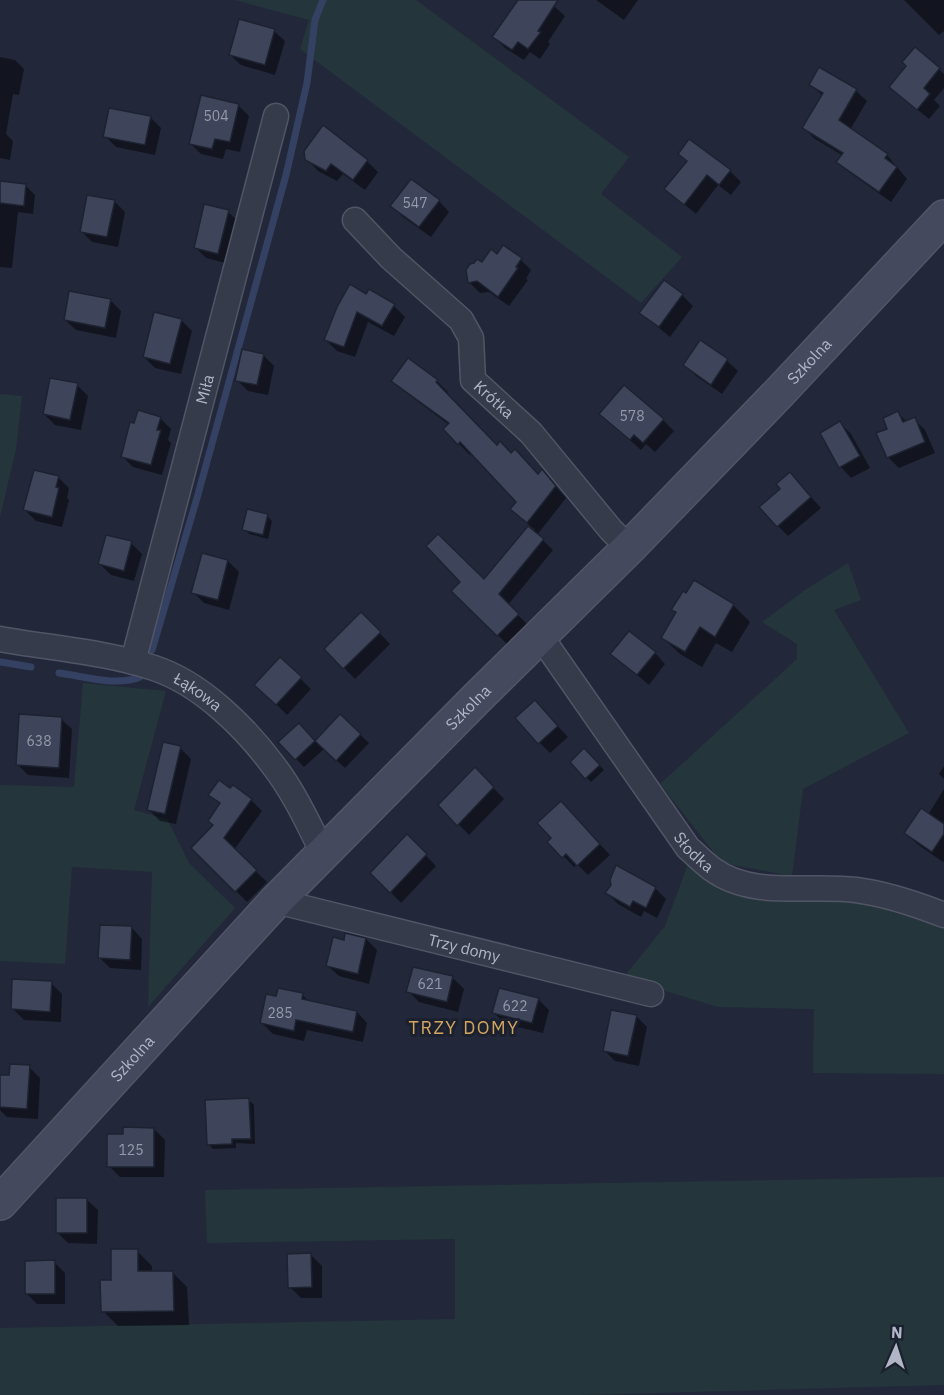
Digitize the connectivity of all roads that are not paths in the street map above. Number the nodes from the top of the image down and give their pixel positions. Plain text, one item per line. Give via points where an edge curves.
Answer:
1 (276, 116) dead end
2 (944, 217) edge
3 (355, 220) dead end
4 (629, 548) junction
5 (541, 636) junction
6 (0, 639) edge
7 (133, 662) junction
8 (323, 853) junction
9 (276, 901) junction
10 (944, 915) edge
11 (651, 994) dead end
12 (0, 1203) edge

1 - 7 street, Miła
2 - 4 street, Szkolna
3 - 4 street, Krótka via 461,320 471,338 473,380 531,433
4 - 5 street, Szkolna
5 - 8 street, Szkolna
5 - 10 street, Słodka via 688,848 713,870 742,883 855,890
6 - 7 street, Łąkowa
7 - 8 street, Łąkowa via 186,682 224,712 273,764
8 - 9 street, Szkolna
9 - 11 street, Trzy domy
9 - 12 street, Szkolna

